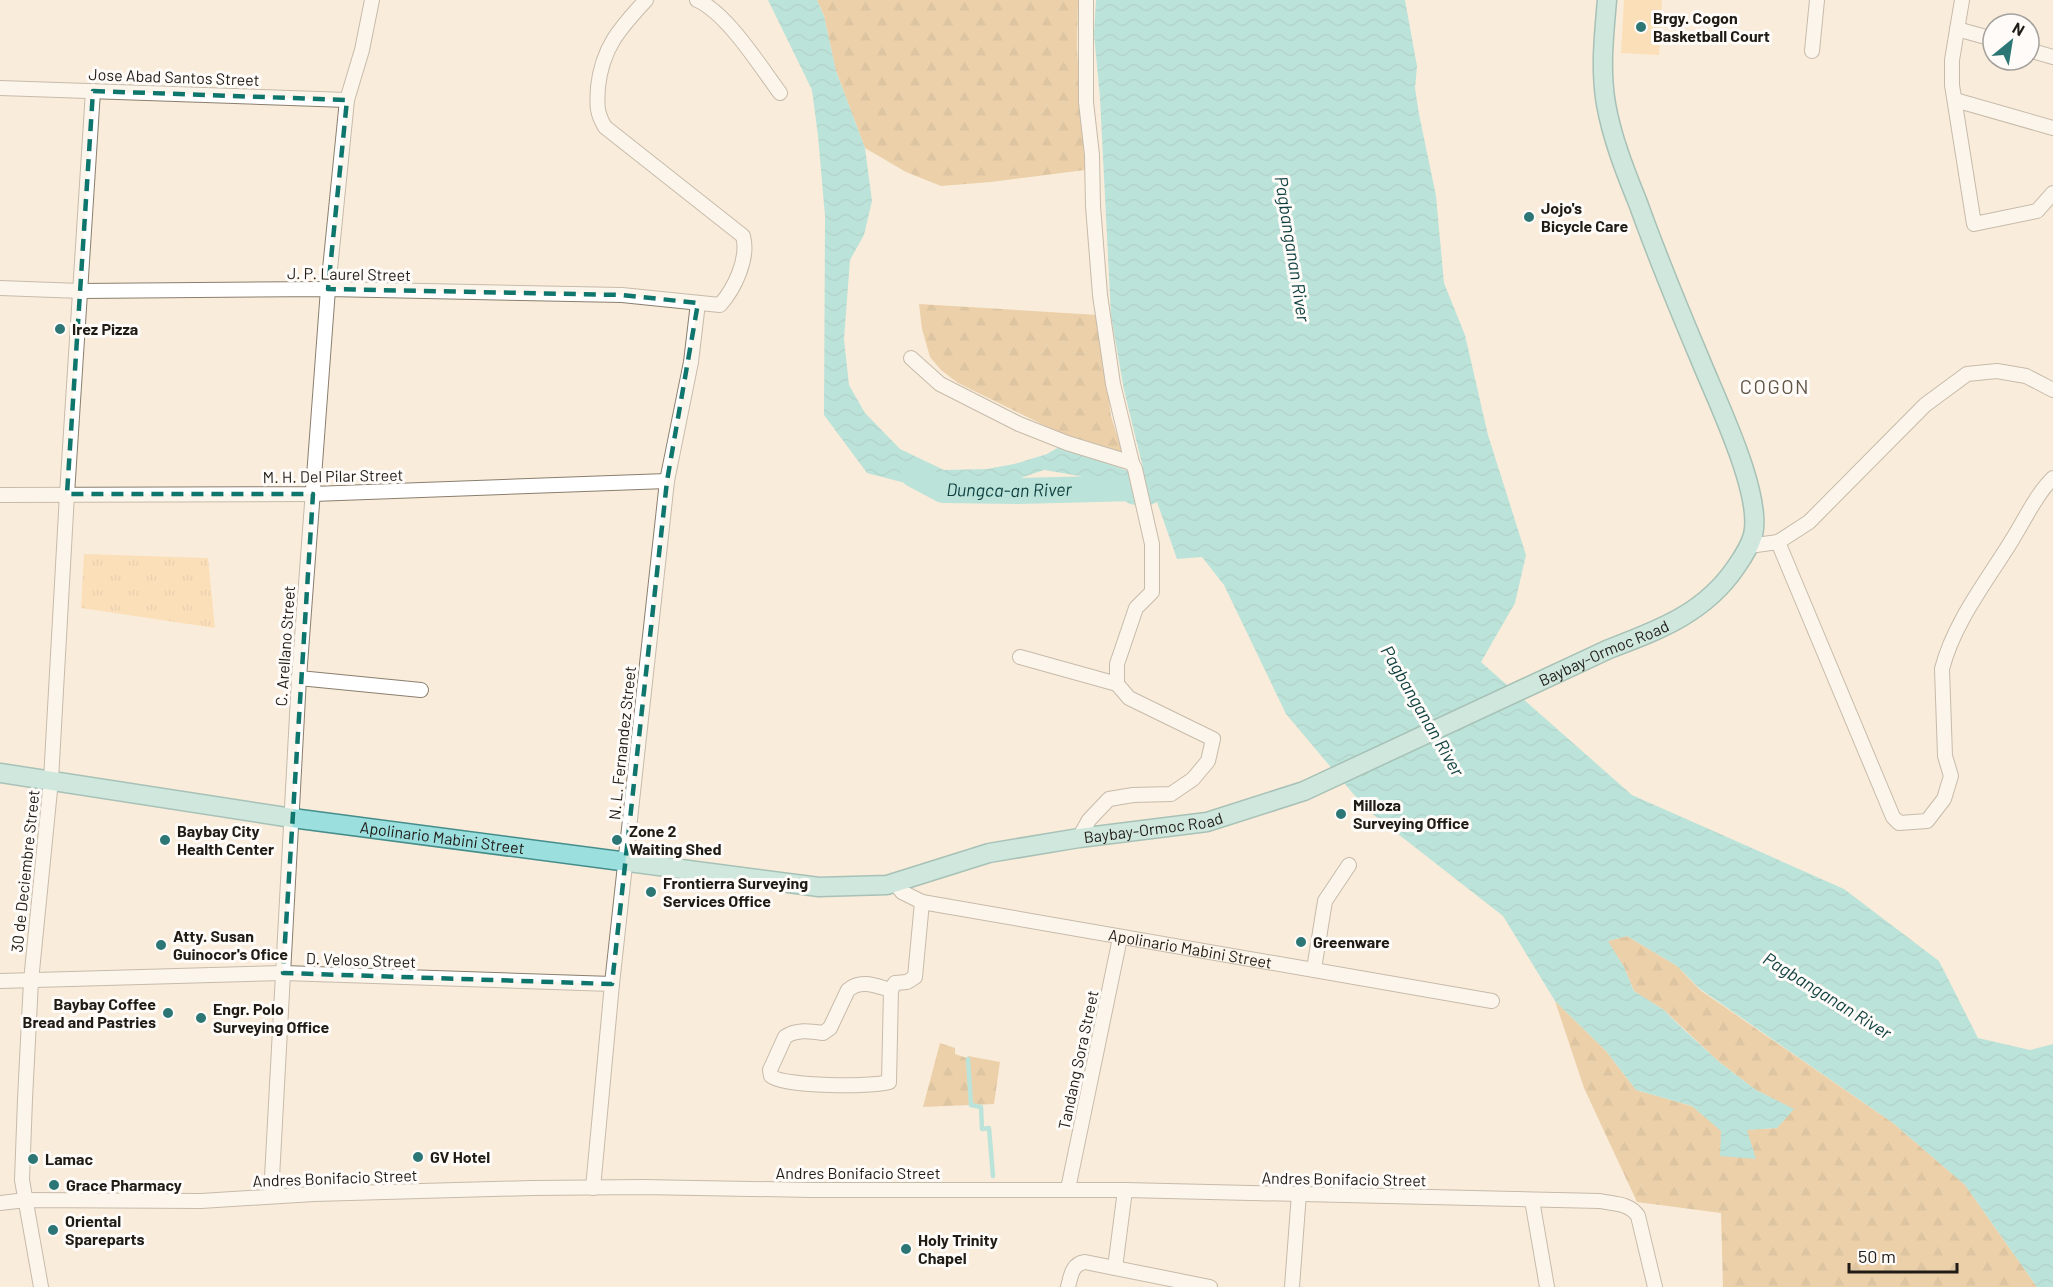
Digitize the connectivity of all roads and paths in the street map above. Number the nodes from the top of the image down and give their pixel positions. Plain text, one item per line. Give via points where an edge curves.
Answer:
1 (372, 0) edge
2 (646, 0) edge
3 (697, 0) edge
4 (1086, 0) edge
5 (1606, 0) edge
6 (1817, 0) edge
7 (1962, 0) edge
8 (1957, 29) junction
9 (1981, 36) edge
10 (1812, 51) dead end
11 (0, 88) edge
12 (93, 91) junction
13 (780, 93) dead end
14 (347, 100) junction
15 (1955, 100) junction
16 (2053, 128) edge
17 (2053, 193) edge
18 (0, 288) edge
19 (328, 290) junction
20 (81, 291) junction
21 (698, 303) junction
22 (911, 358) dead end
23 (2053, 390) edge
24 (1133, 466) junction
25 (2053, 478) edge
26 (667, 481) junction
27 (67, 494) junction
28 (313, 494) junction
29 (0, 495) edge
30 (1778, 542) junction
31 (1749, 546) junction
32 (1020, 657) dead end
33 (299, 678) junction
34 (1117, 684) junction
35 (421, 690) dead end
36 (0, 773) edge
37 (51, 780) junction
38 (292, 818) junction
39 (1079, 838) junction
40 (625, 862) junction
41 (1349, 865) dead end
42 (891, 884) junction
43 (922, 902) junction
44 (1120, 938) junction
45 (1314, 969) junction
46 (282, 974) junction
47 (0, 981) edge
48 (31, 981) junction
49 (612, 984) junction
50 (891, 990) junction
51 (1492, 1001) dead end
52 (593, 1188) junction
53 (1068, 1190) junction
54 (1125, 1190) junction
55 (1299, 1193) junction
56 (271, 1196) junction
57 (26, 1200) junction
58 (1532, 1200) junction
59 (0, 1203) edge
60 (1115, 1268) junction
61 (41, 1287) edge
62 (1068, 1287) edge
63 (1210, 1287) edge
64 (1292, 1287) edge
65 (1547, 1287) edge
66 (1655, 1287) edge

1 - 14 street, C. Arellano Street
2 - 21 street, J. P. Laurel Street via 607,49 600,71 597,116 605,127 743,236 743,261 726,298 720,305
3 - 13 street via 714,10
4 - 24 street via 1086,102 1100,295 1113,384
5 - 31 main road, Baybay-Ormoc Road via 1602,58 1608,114 1652,241 1748,483 1754,509
6 - 10 street
7 - 8 street
8 - 9 street
8 - 15 street via 1952,60
11 - 12 street, Jose Abad Santos Street
12 - 14 street, Jose Abad Santos Street
12 - 20 street, 30 de Deciembre Street
14 - 19 street, C. Arellano Street
15 - 16 street
15 - 17 street via 1974,224 2037,211
18 - 20 street, J. P. Laurel Street
19 - 20 street, J. P. Laurel Street
19 - 21 street, J. P. Laurel Street via 622,295
19 - 28 street, C. Arellano Street
20 - 27 street, 30 de Deciembre Street
21 - 26 street, N. L. Fernandez Street via 691,362
22 - 24 street via 940,384 1019,424
23 - 30 street via 2026,376 1997,371 1967,374 1925,405 1809,522
24 - 34 street via 1152,544 1152,592 1136,608 1117,664
25 - 30 street via 1960,624 1945,657 1945,756 1951,776 1944,799 1927,821 1899,823 1893,816
26 - 28 street, M. H. Del Pilar Street
26 - 40 street, N. L. Fernandez Street
27 - 28 street, M. H. Del Pilar Street
27 - 29 street, M. H. Del Pilar Street
27 - 37 street, 30 de Deciembre Street
28 - 33 street, C. Arellano Street
30 - 31 street
31 - 39 main road, Baybay-Ormoc Road via 1728,580 1705,603 1649,634 1609,648 1304,791 1206,822
32 - 34 street
33 - 35 street
33 - 38 street, C. Arellano Street
34 - 39 street via 1129,698 1213,739 1208,761 1193,779 1171,794 1109,799 1089,819
36 - 37 main road, Apolinario Mabini Street
37 - 38 main road, Apolinario Mabini Street
37 - 48 street, 30 de Deciembre Street
38 - 40 main road, Apolinario Mabini Street
38 - 46 street, C. Arellano Street
39 - 42 main road, Baybay-Ormoc Road via 989,853
40 - 42 main road, Apolinario Mabini Street via 819,888
40 - 49 street, N. L. Fernandez Street
41 - 45 street via 1325,901
42 - 43 street, Apolinario Mabini Street
43 - 44 street, Apolinario Mabini Street
43 - 50 street via 915,977 895,983
44 - 45 street, Apolinario Mabini Street
44 - 53 street, Tandang Sora Street
45 - 51 street, Apolinario Mabini Street
46 - 48 street, D. Veloso Street
46 - 49 street, D. Veloso Street
46 - 56 street, C. Arellano Street
47 - 48 street, D. Veloso Street
48 - 57 street, 30 de Deciembre Street via 22,1173
49 - 52 street, N. L. Fernandez Street
50 - 50 street via 859,983 848,990 830,1028 823,1033 795,1032 785,1036 771,1076 776,1080 842,1085 889,1082
52 - 53 street, Andres Bonifacio Street
52 - 56 street, Andres Bonifacio Street
53 - 54 street, Andres Bonifacio Street
54 - 55 street, Andres Bonifacio Street
54 - 60 street
55 - 58 street, Andres Bonifacio Street
55 - 64 street
56 - 57 street, Andres Bonifacio Street via 201,1201
57 - 59 street, Andres Bonifacio Street
57 - 61 street, 30 de Deciembre Street
58 - 65 street
58 - 66 street, Andres Bonifacio Street via 1600,1201 1634,1210
60 - 62 street via 1080,1263 1072,1270
60 - 63 street

